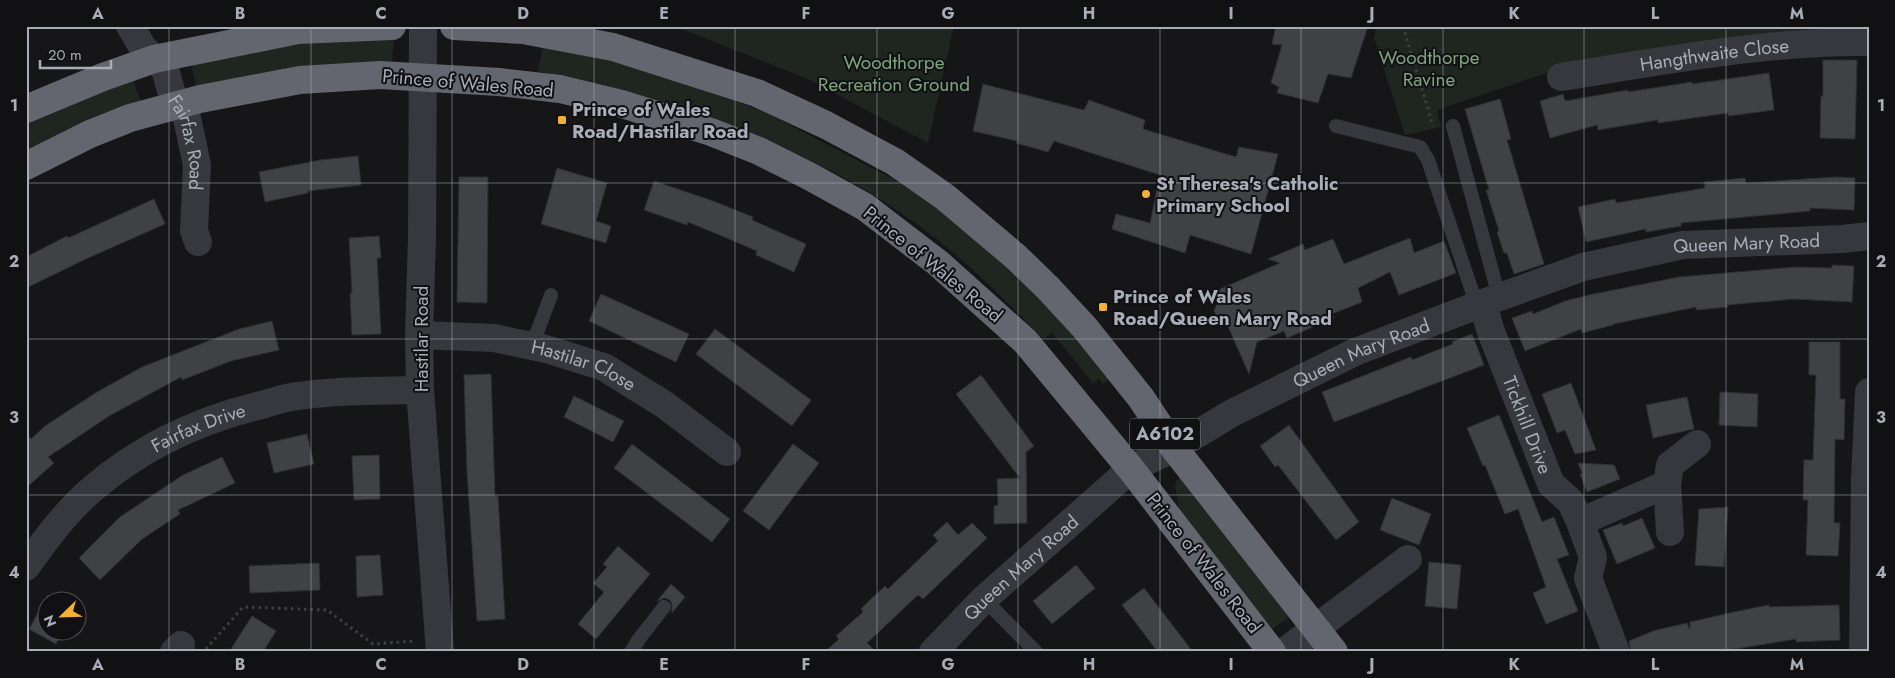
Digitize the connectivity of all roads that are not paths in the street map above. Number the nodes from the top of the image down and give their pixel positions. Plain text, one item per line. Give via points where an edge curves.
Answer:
1 (130, 26) edge
2 (392, 26) edge
3 (423, 26) edge
4 (454, 26) edge
5 (1869, 42) edge
6 (154, 59) junction
7 (422, 76) junction
8 (1562, 77) dead end
9 (178, 105) junction
10 (26, 109) edge
11 (1336, 126) dead end
12 (1453, 126) dead end
13 (26, 166) edge
14 (1869, 236) edge
15 (198, 242) dead end
16 (550, 295) dead end
17 (1486, 302) junction
18 (418, 335) junction
19 (532, 346) junction
20 (420, 390) junction
21 (1869, 392) edge
22 (1868, 438) edge
23 (1697, 444) dead end
24 (1174, 448) junction
25 (727, 452) dead end
26 (1131, 469) junction
27 (1667, 484) junction
28 (1580, 522) junction
29 (1670, 532) dead end
30 (1408, 559) dead end
31 (26, 567) edge
32 (984, 599) junction
33 (664, 607) dead end
34 (1316, 628) junction
35 (439, 645) edge
36 (631, 652) edge
37 (933, 652) edge
38 (1036, 652) edge
39 (1272, 652) edge
40 (1284, 652) edge
41 (1334, 652) edge
42 (1616, 652) edge
43 (1862, 652) edge

1 - 6 street, Fairfax Road
2 - 6 highway via 298,30
3 - 7 street, Hastilar Road
4 - 24 highway, A6102 via 523,30 622,50 757,93 895,162 983,228 1048,288 1133,388
5 - 8 street, Hangthwaite Close via 1828,41 1777,46
6 - 9 street, Fairfax Road via 165,69
6 - 10 highway
7 - 9 highway, Prince of Wales Road / A6102 via 300,80
7 - 18 street, Hastilar Road
7 - 26 highway, Prince of Wales Road / A6102 via 560,89 622,104 759,151 865,207 938,263 1025,341
9 - 13 highway, Prince of Wales Road / A6102 via 130,118 90,134
9 - 15 street, Fairfax Road via 187,118 197,165 194,231
11 - 17 lane via 1420,147
12 - 17 lane
14 - 17 street, Queen Mary Road via 1683,245 1582,267
16 - 19 lane
17 - 24 street, Queen Mary Road via 1356,352 1232,413
17 - 28 street, Tickhill Drive via 1490,330 1551,484 1571,502
18 - 19 street, Hastilar Close via 494,338
18 - 20 street, Hastilar Road
19 - 25 street, Hastilar Close via 604,367 665,405
20 - 31 street, Fairfax Drive via 297,396 242,409 190,427 138,455 89,492 46,539
20 - 35 street, Hastilar Road
21 - 22 street
22 - 43 street
23 - 27 street via 1670,465
24 - 26 street, Queen Mary Road
24 - 34 highway, A6102
26 - 32 street, Queen Mary Road
26 - 39 highway, Prince of Wales Road / A6102
27 - 28 street
27 - 29 street
28 - 42 street, Tickhill Drive via 1592,557 1588,578
30 - 34 street
32 - 37 street, Queen Mary Road
32 - 38 lane
33 - 36 lane
34 - 40 street
34 - 41 highway, A6102

